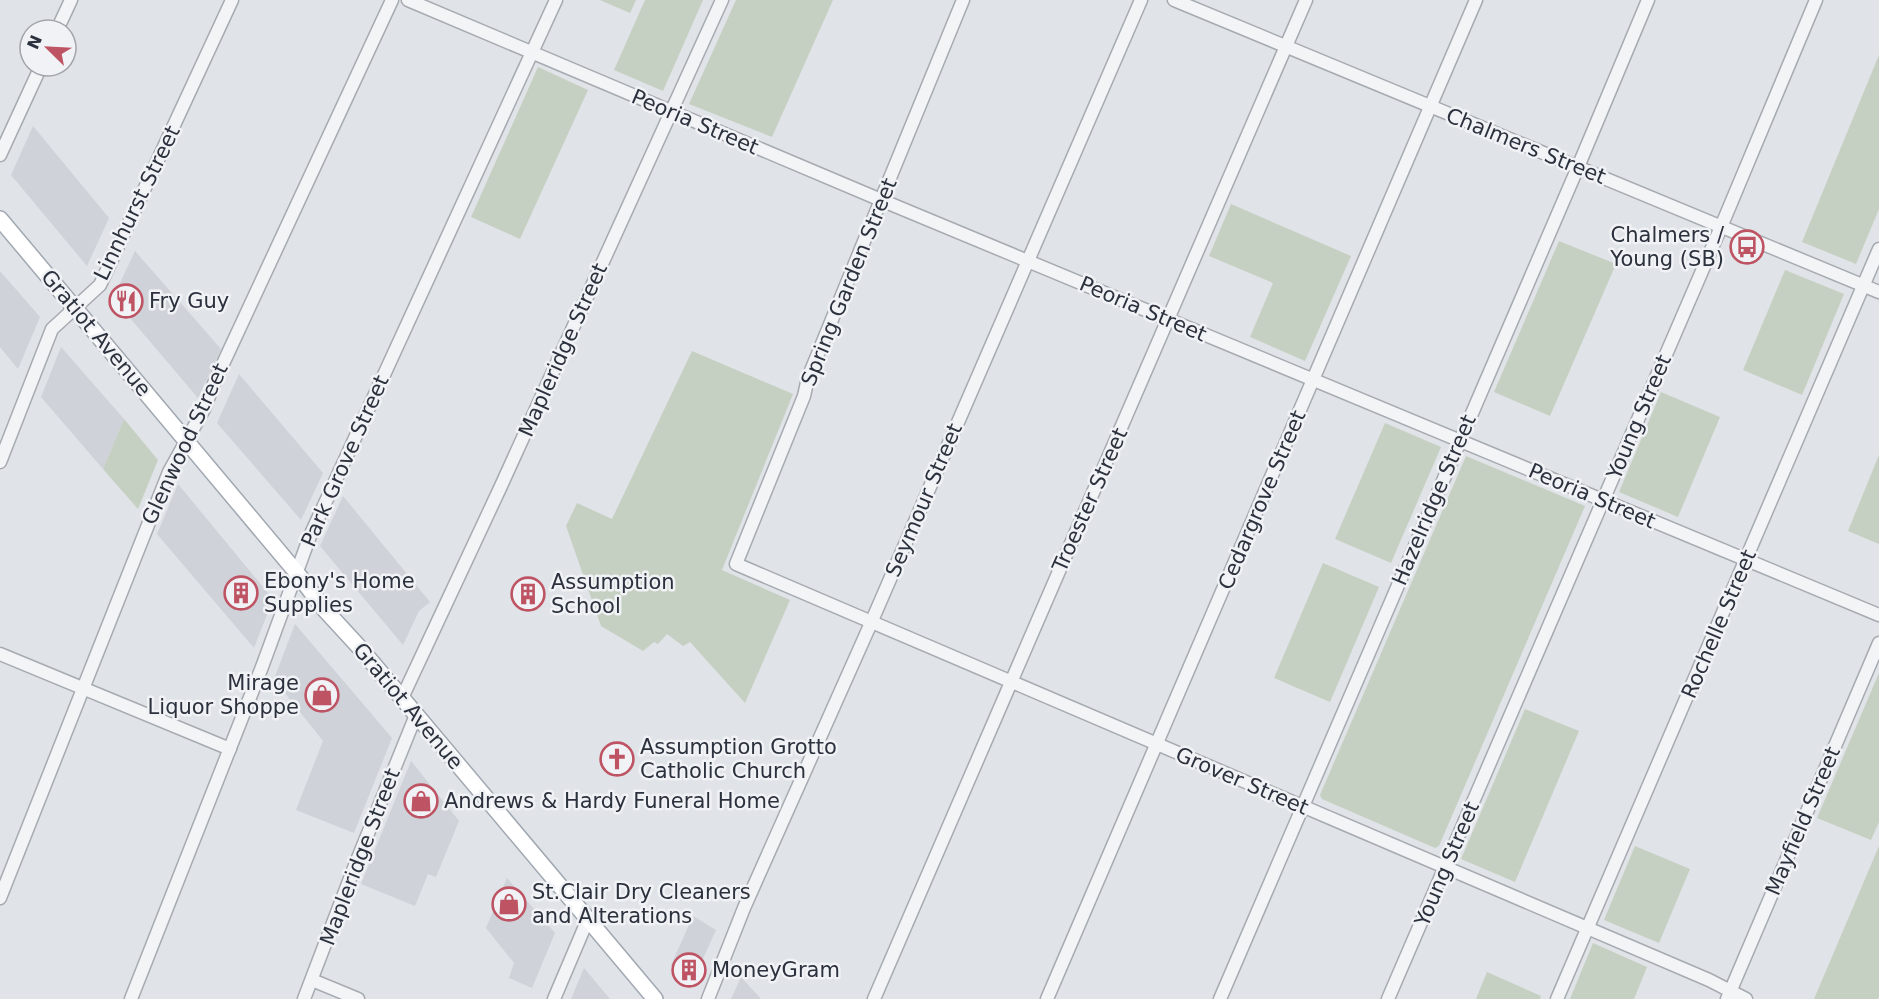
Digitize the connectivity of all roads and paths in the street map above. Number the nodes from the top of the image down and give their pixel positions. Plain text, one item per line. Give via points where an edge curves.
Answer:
1 (71, 0) edge
2 (231, 0) edge
3 (392, 0) edge
4 (408, 0) edge
5 (556, 0) edge
6 (722, 0) edge
7 (963, 0) edge
8 (1141, 0) edge
9 (1173, 0) edge
10 (1306, 0) edge
11 (1476, 0) edge
12 (1647, 0) edge
13 (1816, 0) edge
14 (63, 18) edge
15 (1286, 47) junction
16 (532, 52) junction
17 (35, 78) edge
18 (1431, 107) junction
19 (671, 112) junction
20 (0, 155) edge
21 (1578, 167) junction
22 (881, 200) junction
23 (0, 219) edge
24 (1721, 226) junction
25 (1879, 249) edge
26 (1028, 261) junction
27 (1864, 285) junction
28 (1879, 292) edge
29 (75, 308) junction
30 (1168, 320) junction
31 (1313, 381) junction
32 (187, 441) junction
33 (1460, 441) junction
34 (0, 462) edge
35 (1603, 501) junction
36 (1746, 560) junction
37 (736, 564) joint
38 (297, 573) junction
39 (1879, 615) edge
40 (871, 623) junction
41 (1879, 643) edge
42 (0, 654) edge
43 (1010, 682) junction
44 (83, 688) junction
45 (402, 698) junction
46 (416, 715) junction
47 (1157, 745) junction
48 (230, 748) junction
49 (1302, 807) junction
50 (1445, 868) junction
51 (0, 898) edge
52 (588, 919) junction
53 (1587, 928) junction
54 (312, 980) junction
55 (1728, 995) edge
56 (131, 999) edge
57 (304, 999) edge
58 (358, 999) edge
59 (554, 999) edge
60 (655, 999) edge
61 (708, 999) edge
62 (874, 999) edge
63 (1047, 999) edge
64 (1220, 999) edge
65 (1388, 999) edge
66 (1557, 999) edge
67 (1746, 999) edge

1 - 14 street
2 - 29 street, Linnhurst Street via 100,285
3 - 32 street, Glenwood Street
4 - 16 street, Peoria Street
5 - 16 street, Park Grove Street
6 - 19 street, Mapleridge Street
7 - 22 street, Spring Garden Street
8 - 26 street, Seymour Street
9 - 15 street, Chalmers Street
10 - 15 street, Troester Street
11 - 18 street, Cedargrove Street
12 - 21 street, Hazelridge Street
13 - 24 street, Young Street
15 - 18 street, Chalmers Street
15 - 30 street, Troester Street
16 - 19 street, Peoria Street
16 - 38 street, Park Grove Street via 334,481
17 - 20 street
18 - 21 street, Chalmers Street
18 - 31 street, Cedargrove Street
19 - 22 street, Peoria Street
19 - 45 street, Mapleridge Street
21 - 24 street, Chalmers Street
21 - 33 street, Hazelridge Street
22 - 26 street, Peoria Street
22 - 37 street, Spring Garden Street
23 - 29 main road, Gratiot Avenue
24 - 27 street, Chalmers Street
24 - 35 street, Young Street
25 - 27 street, Rochelle Street
26 - 30 street, Peoria Street
26 - 40 street, Seymour Street
27 - 28 street, Chalmers Street
27 - 36 street, Rochelle Street
29 - 32 main road, Gratiot Avenue
29 - 34 street, Linnhurst Street via 52,329
30 - 31 street, Peoria Street
30 - 43 street, Troester Street
31 - 33 street, Peoria Street
31 - 47 street, Cedargrove Street
32 - 38 main road, Gratiot Avenue
32 - 44 street, Glenwood Street via 165,481
33 - 35 street, Peoria Street
33 - 49 street, Hazelridge Street
35 - 36 street, Peoria Street
35 - 50 street, Young Street
36 - 39 street, Peoria Street
36 - 53 street, Rochelle Street
37 - 40 street, Grover Street
38 - 45 main road, Gratiot Avenue
38 - 48 street, Park Grove Street
40 - 43 street, Grover Street
40 - 61 street, Seymour Street via 744,908
41 - 55 street, Mayfield Street
42 - 44 street
43 - 47 street, Grover Street
43 - 62 street, Troester Street
44 - 48 street
44 - 51 street, Glenwood Street
45 - 46 main road, Gratiot Avenue
46 - 52 main road, Gratiot Avenue
46 - 54 street, Mapleridge Street
47 - 49 street, Grover Street
47 - 63 street, Cedargrove Street
48 - 56 street, Park Grove Street
49 - 50 street, Grover Street
49 - 64 street, Hazelridge Street
50 - 53 street, Grover Street
50 - 65 street, Young Street
52 - 59 street
52 - 60 main road, Gratiot Avenue
53 - 55 street, Grover Street
53 - 66 street, Rochelle Street
54 - 57 street, Mapleridge Street
54 - 58 street
55 - 67 street, Grover Street

